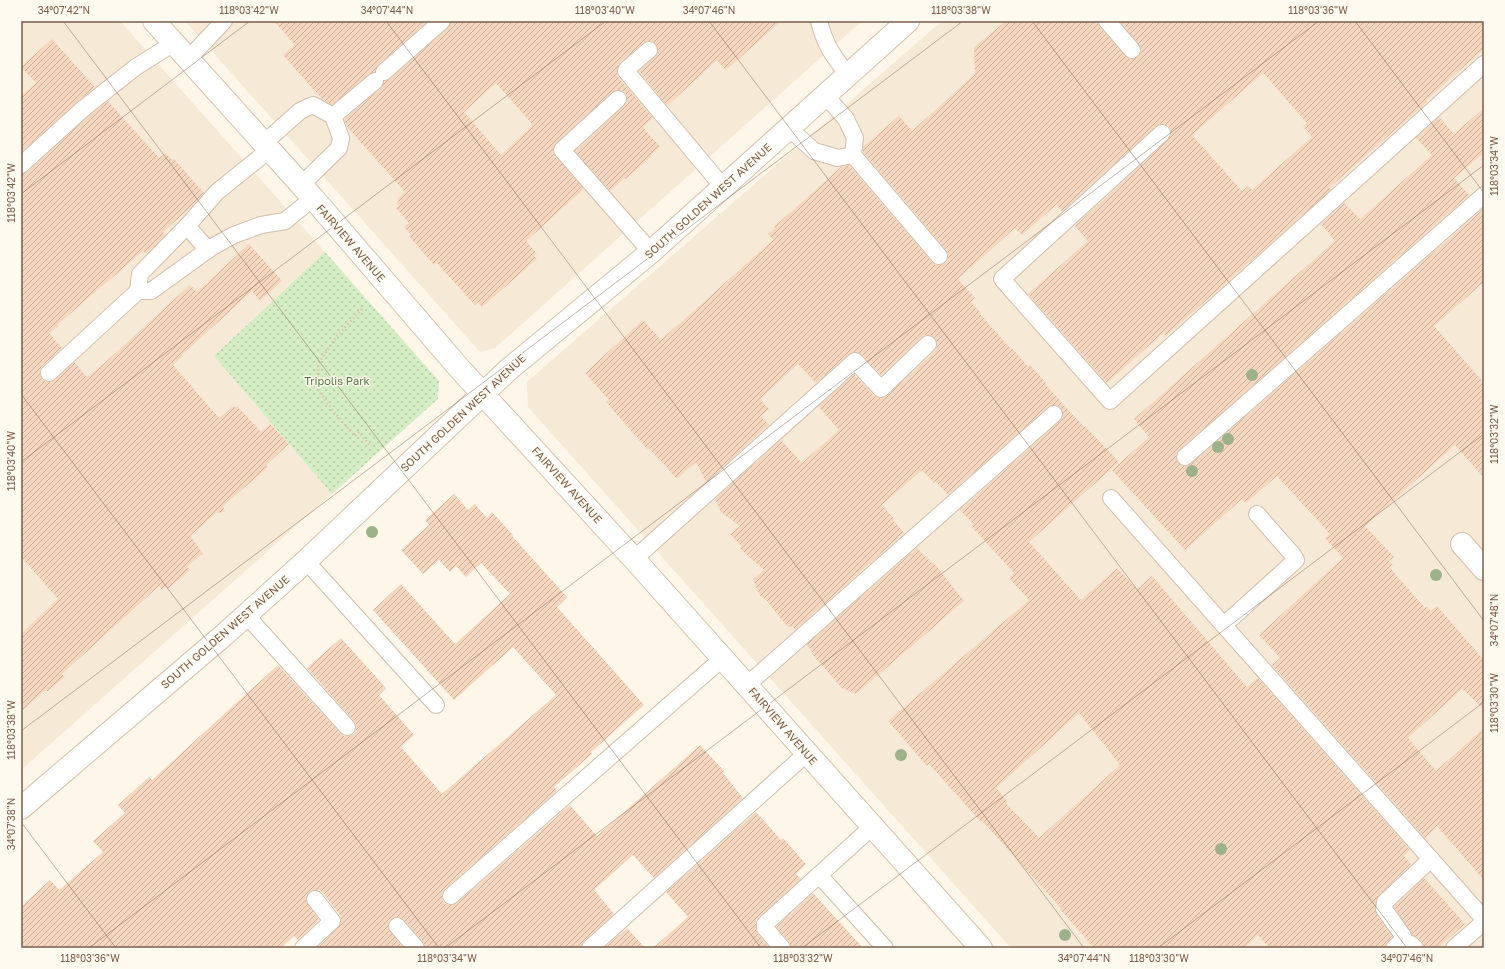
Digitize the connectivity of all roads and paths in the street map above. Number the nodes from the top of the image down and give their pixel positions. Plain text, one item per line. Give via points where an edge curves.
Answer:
1 (154, 21) edge
2 (224, 21) edge
3 (442, 21) edge
4 (819, 21) edge
5 (908, 21) edge
6 (1107, 21) edge
7 (174, 43) junction
8 (649, 50) dead end
9 (1132, 50) dead end
10 (188, 59) junction
11 (1484, 64) edge
12 (848, 75) junction
13 (825, 96) junction
14 (618, 99) dead end
15 (333, 116) junction
16 (789, 128) junction
17 (1162, 133) dead end
18 (266, 146) junction
19 (853, 155) junction
20 (21, 165) edge
21 (723, 187) junction
22 (307, 192) junction
23 (1484, 195) edge
24 (187, 226) junction
25 (208, 250) junction
26 (651, 252) junction
27 (940, 256) dead end
28 (138, 291) junction
29 (362, 310) dead end
30 (928, 344) dead end
31 (49, 373) dead end
32 (482, 393) junction
33 (1054, 414) dead end
34 (371, 447) dead end
35 (1184, 457) dead end
36 (1111, 498) dead end
37 (1257, 514) dead end
38 (1462, 544) dead end
39 (634, 559) junction
40 (306, 561) junction
41 (1484, 568) edge
42 (246, 615) junction
43 (1224, 625) junction
44 (723, 658) junction
45 (747, 685) junction
46 (436, 705) dead end
47 (348, 728) dead end
48 (806, 753) junction
49 (21, 808) edge
50 (872, 827) junction
51 (1431, 859) junction
52 (819, 875) junction
53 (451, 896) dead end
54 (315, 899) dead end
55 (1484, 920) edge
56 (398, 926) dead end
57 (1397, 946) edge
58 (303, 948) edge
59 (416, 948) edge
60 (590, 948) edge
61 (782, 948) edge
62 (885, 948) edge
63 (980, 948) edge
64 (1415, 948) edge
65 (1454, 948) edge

1 - 7 street, FAIRVIEW AVENUE
2 - 10 lane
3 - 15 lane
4 - 12 lane via 828,48
5 - 12 street, SOUTH GOLDEN WEST AVENUE
6 - 9 lane
7 - 10 street, FAIRVIEW AVENUE
7 - 20 lane via 136,67 84,108
8 - 21 lane via 626,71
10 - 18 street, FAIRVIEW AVENUE
11 - 17 lane via 1110,401 1002,279
12 - 13 street, SOUTH GOLDEN WEST AVENUE
13 - 16 street, SOUTH GOLDEN WEST AVENUE
13 - 19 lane via 846,119 855,138
14 - 26 lane via 562,150
15 - 18 lane via 313,105 300,111
15 - 22 lane via 340,138 339,148
16 - 19 lane via 814,151 838,158
16 - 21 street, SOUTH GOLDEN WEST AVENUE
18 - 22 street, FAIRVIEW AVENUE
18 - 24 lane via 217,192
19 - 27 lane
21 - 26 street, SOUTH GOLDEN WEST AVENUE
22 - 25 lane via 285,220 234,235
22 - 32 street, FAIRVIEW AVENUE
23 - 35 lane
24 - 25 lane
24 - 28 lane via 140,274
25 - 28 lane via 151,291
26 - 32 street, SOUTH GOLDEN WEST AVENUE
28 - 31 lane
29 - 34 path via 336,337 318,364 319,391 355,436 359,432
30 - 39 lane via 881,389 855,361
32 - 39 street, FAIRVIEW AVENUE
32 - 40 street, SOUTH GOLDEN WEST AVENUE
33 - 45 lane
36 - 43 lane
37 - 43 lane via 1296,560
38 - 41 street
39 - 44 street, FAIRVIEW AVENUE
40 - 42 street, SOUTH GOLDEN WEST AVENUE
40 - 46 lane
42 - 47 lane
42 - 49 street, SOUTH GOLDEN WEST AVENUE
43 - 51 lane
44 - 45 street, FAIRVIEW AVENUE
44 - 53 lane
45 - 48 street, FAIRVIEW AVENUE
48 - 50 street, FAIRVIEW AVENUE
48 - 60 lane
50 - 52 lane
50 - 63 street, FAIRVIEW AVENUE
51 - 55 lane
51 - 57 lane via 1385,902 1384,909 1403,936
52 - 61 lane via 765,924 765,928
52 - 62 lane
54 - 58 lane via 332,921
55 - 65 lane
56 - 59 lane
57 - 64 lane via 1411,944

